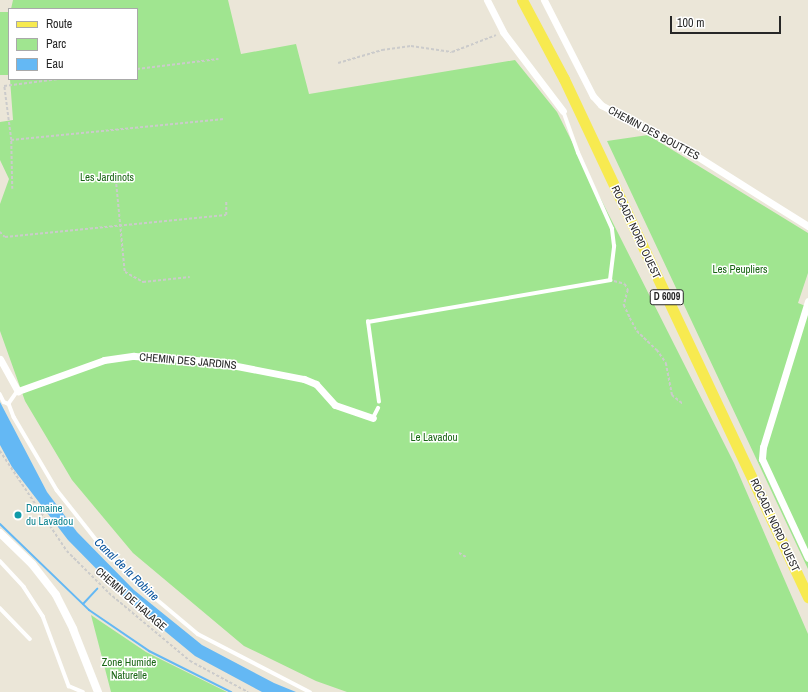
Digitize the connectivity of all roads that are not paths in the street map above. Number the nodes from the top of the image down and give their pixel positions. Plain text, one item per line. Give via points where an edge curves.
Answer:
1 (487, 0) edge
2 (522, 0) edge
3 (544, 0) edge
4 (563, 111) joint
5 (808, 226) edge
6 (808, 301) edge
7 (0, 359) edge
8 (18, 391) junction
9 (0, 394) edge
10 (379, 402) dead end
11 (9, 404) junction
12 (378, 408) dead end
13 (373, 418) joint
14 (0, 533) edge
15 (808, 558) edge
16 (0, 561) edge
17 (808, 597) edge
18 (0, 608) edge
19 (30, 639) dead end
20 (83, 692) edge
21 (98, 692) edge
22 (310, 692) edge

1 - 4 street via 503,32
2 - 17 main road, ROCADE NORD OUEST / D 6009 via 564,79
3 - 5 street, CHEMIN DES BOUTTES via 593,96 601,105 692,153
4 - 10 lane via 578,153 612,229 614,246 610,280 368,322
6 - 15 street via 763,447 762,458
7 - 8 street
8 - 11 lane
8 - 13 street, CHEMIN DES JARDINS via 104,360 134,356 211,361 304,379 316,384 336,405
9 - 11 lane via 4,402
11 - 22 lane via 57,490 106,552 135,580 198,634
12 - 13 lane
14 - 21 street via 32,564 56,595 71,624
16 - 20 lane via 24,587 40,611 69,686
18 - 19 lane

